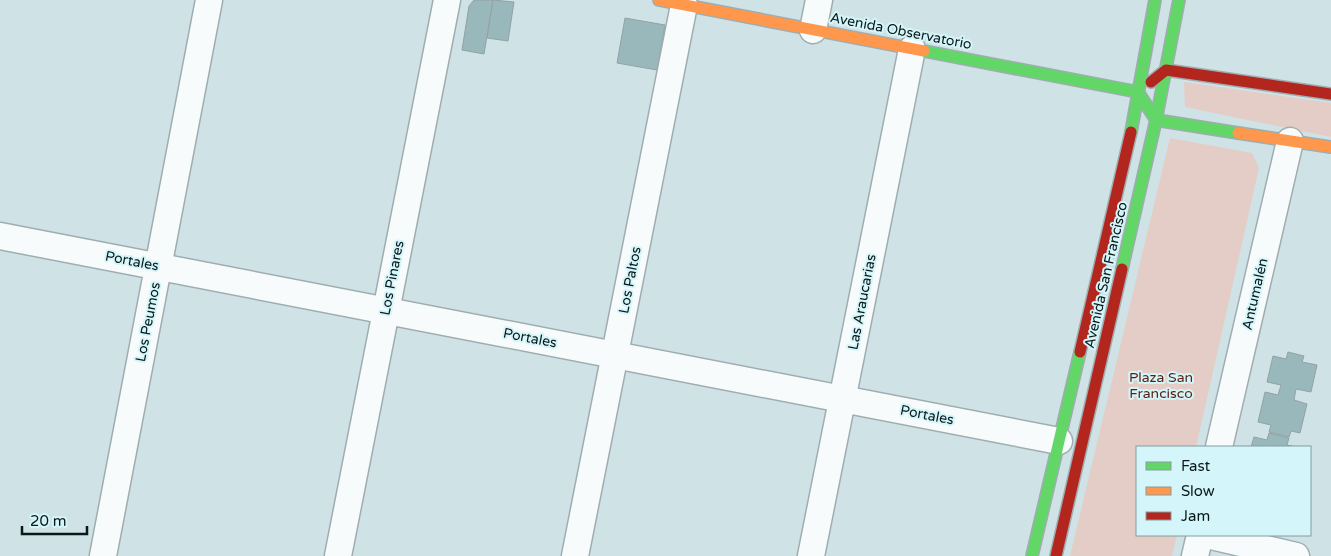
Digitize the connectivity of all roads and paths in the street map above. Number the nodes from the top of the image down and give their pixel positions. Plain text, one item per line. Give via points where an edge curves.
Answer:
1 (208, 0) edge
2 (447, 0) edge
3 (659, 0) edge
4 (819, 0) edge
5 (1155, 0) edge
6 (1179, 0) edge
7 (684, 5) junction
8 (814, 30) junction
9 (912, 49) junction
10 (1166, 70) junction
11 (1138, 92) junction
12 (1331, 94) edge
13 (1156, 120) junction
14 (1290, 141) junction
15 (1331, 148) edge
16 (0, 236) edge
17 (158, 266) junction
18 (386, 310) junction
19 (615, 355) junction
20 (843, 399) junction
21 (1059, 441) junction
22 (1220, 446) edge
23 (1200, 536) edge
24 (1211, 536) edge
25 (104, 556) edge
26 (338, 556) edge
27 (575, 556) edge
28 (811, 556) edge
29 (1032, 556) edge
30 (1056, 556) edge
31 (1195, 556) edge
32 (1296, 556) edge

1 - 17 street, Los Peumos
2 - 18 street, Los Pinares
3 - 7 main road, Avenida Observatorio
4 - 8 street
5 - 11 main road, Avenida San Francisco
6 - 10 main road, Avenida San Francisco
7 - 8 main road, Avenida Observatorio
7 - 19 street, Los Paltos
8 - 9 main road, Avenida Observatorio
9 - 11 main road, Avenida Observatorio
9 - 20 street, Las Araucarias
10 - 11 main road
10 - 12 main road
10 - 13 main road, Avenida San Francisco
11 - 13 main road
11 - 21 main road, Avenida San Francisco
13 - 14 main road
13 - 30 main road, Avenida San Francisco
14 - 15 main road
14 - 22 street, Antumalén
16 - 17 street, Portales
17 - 18 street, Portales
17 - 25 street, Los Peumos
18 - 19 street, Portales
18 - 26 street, Los Pinares
19 - 20 street, Portales
19 - 27 street, Los Paltos
20 - 21 street, Portales
20 - 28 street, Las Araucarias
21 - 29 main road, Avenida San Francisco
23 - 31 street
24 - 32 street

